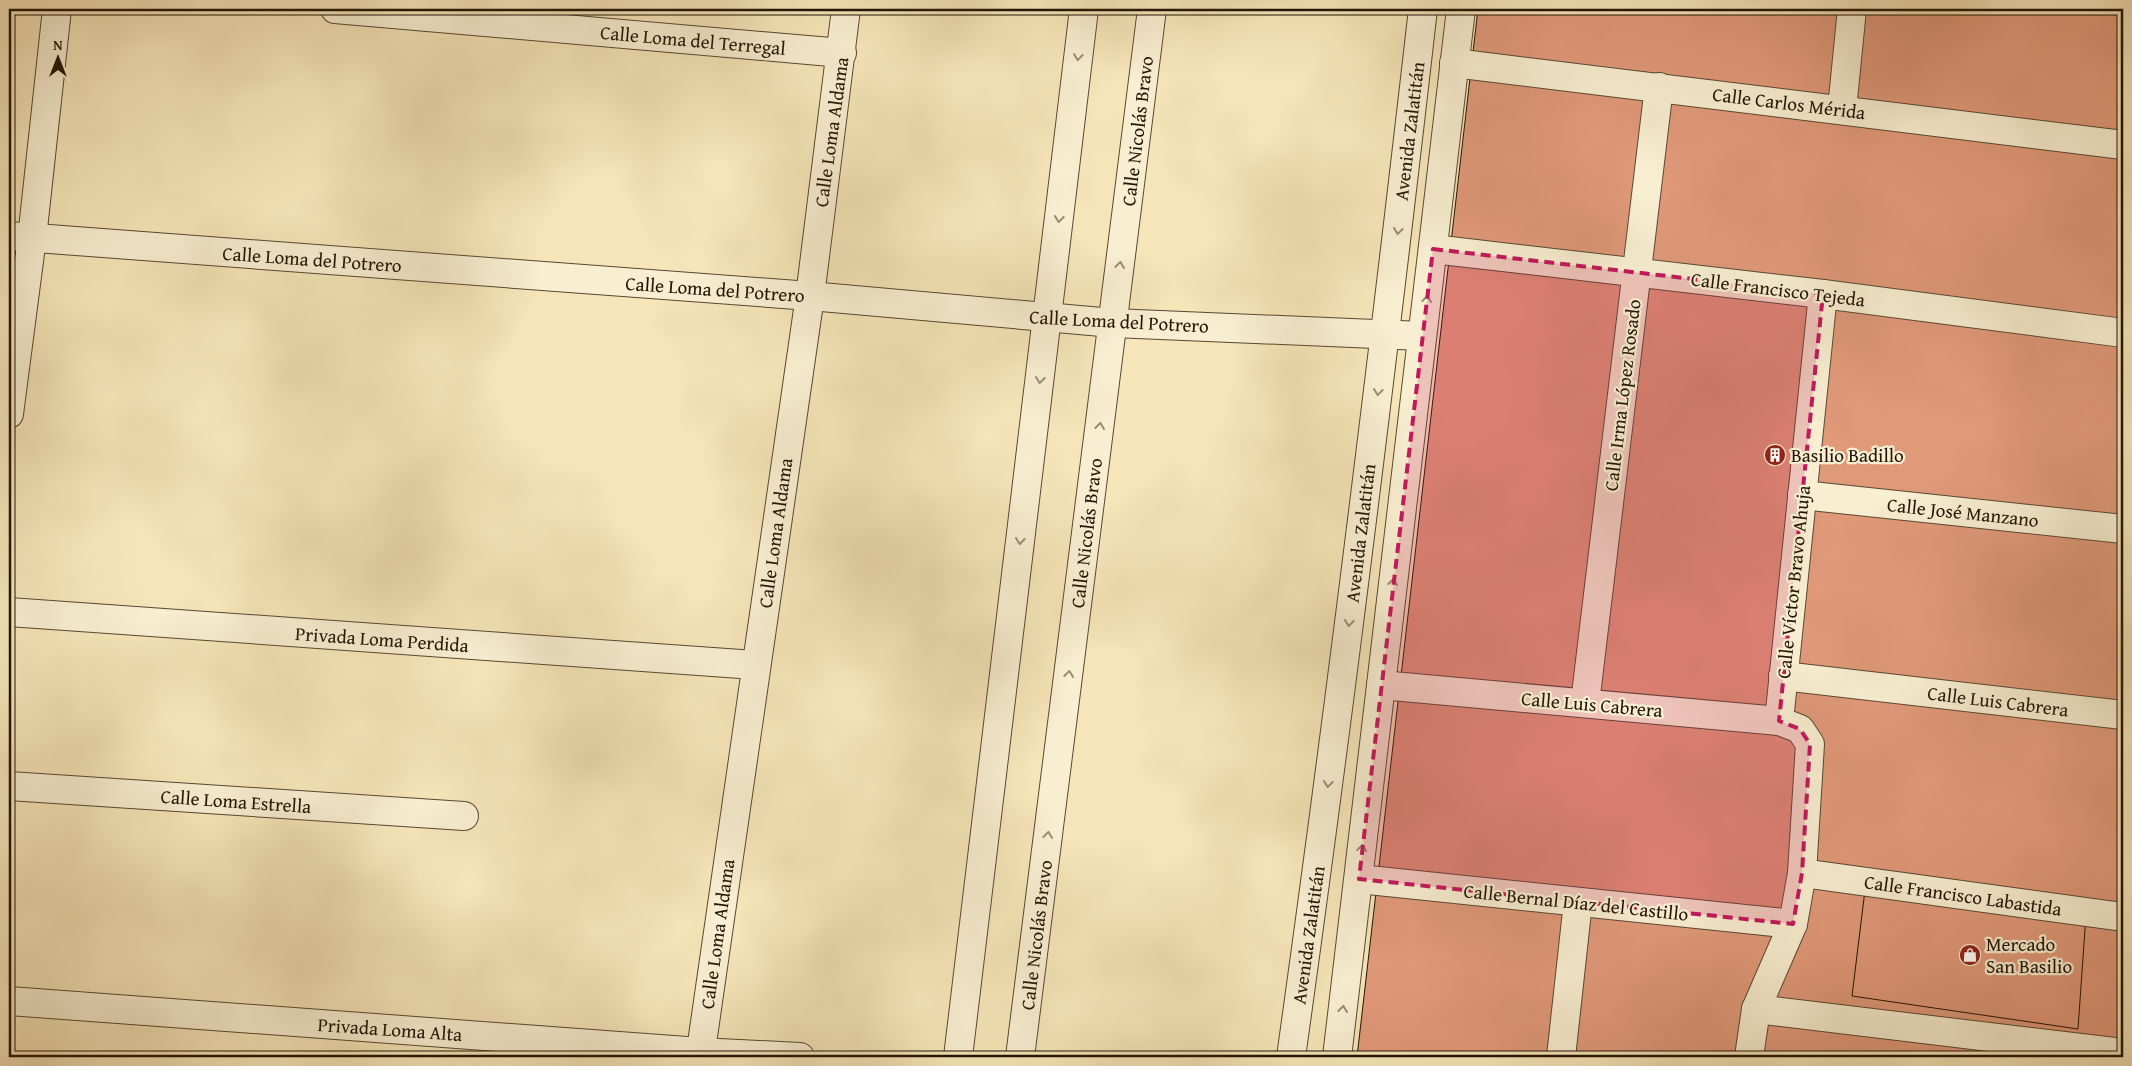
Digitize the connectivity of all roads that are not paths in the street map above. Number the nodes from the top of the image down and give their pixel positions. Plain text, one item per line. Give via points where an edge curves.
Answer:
1 (57, 9) edge
2 (335, 9) edge
3 (846, 9) edge
4 (1084, 9) edge
5 (1152, 9) edge
6 (1424, 9) edge
7 (1461, 9) edge
8 (1852, 9) edge
9 (842, 53) junction
10 (1454, 63) junction
11 (1659, 87) junction
12 (1842, 109) junction
13 (2123, 145) edge
14 (21, 237) edge
15 (1433, 249) junction
16 (1637, 272) junction
17 (1823, 294) junction
18 (810, 296) junction
19 (1047, 318) junction
20 (1113, 323) junction
21 (1386, 334) junction
22 (2123, 334) edge
23 (1422, 336) junction
24 (9, 414) edge
25 (1802, 496) junction
26 (2123, 530) edge
27 (9, 612) edge
28 (755, 665) junction
29 (1783, 676) junction
30 (1381, 685) junction
31 (1585, 703) junction
32 (2123, 715) edge
33 (1790, 725) junction
34 (9, 786) edge
35 (464, 816) dead end
36 (1802, 873) junction
37 (1359, 879) junction
38 (1578, 902) junction
39 (2123, 916) edge
40 (1793, 924) junction
41 (9, 1001) edge
42 (1756, 1009) junction
43 (2123, 1053) edge
44 (700, 1055) edge
45 (800, 1057) edge
46 (958, 1057) edge
47 (1020, 1057) edge
48 (1292, 1057) edge
49 (1337, 1057) edge
50 (1561, 1057) edge
51 (1749, 1057) edge

1 - 14 street
2 - 9 street, Calle Loma del Terregal
3 - 9 street, Calle Loma Aldama
4 -> 19 street
20 -> 5 street, Calle Nicolás Bravo
6 -> 21 street, Avenida Zalatitán
7 - 10 street, Avenida Zalatitán
8 - 12 street
9 - 18 street, Calle Loma Aldama
10 - 11 street, Calle Carlos Mérida
10 - 15 street, Avenida Zalatitán
11 - 12 street, Calle Carlos Mérida
11 - 16 street, Calle Irma López Rosado
12 - 13 street, Calle Carlos Mérida
14 - 18 street, Calle Loma del Potrero
14 - 24 street
15 - 16 street, Calle Francisco Tejeda
23 -> 15 street, Avenida Zalatitán
16 - 17 street, Calle Francisco Tejeda
16 - 31 street, Calle Irma López Rosado
17 - 22 street, Calle Francisco Tejeda
17 - 25 street, Calle Víctor Bravo Ahuja
18 - 19 street, Calle Loma del Potrero
18 - 28 street, Calle Loma Aldama
19 - 20 street, Calle Loma del Potrero
19 -> 46 street
20 - 21 street, Calle Loma del Potrero
47 -> 20 street, Calle Nicolás Bravo
21 - 23 street, Calle Loma del Potrero
21 -> 48 street, Avenida Zalatitán
30 -> 23 street, Avenida Zalatitán
25 - 26 street, Calle José Manzano
25 - 29 street, Calle Víctor Bravo Ahuja
27 - 28 street, Privada Loma Perdida
28 - 44 street, Calle Loma Aldama
29 - 32 street, Calle Luis Cabrera
29 - 33 street, Calle Víctor Bravo Ahuja
30 - 31 street, Calle Luis Cabrera
37 -> 30 street, Avenida Zalatitán
31 - 33 street, Calle Luis Cabrera
33 - 36 street, Calle Víctor Bravo Ahuja via 1810,744
34 - 35 street, Calle Loma Estrella
36 - 39 street, Calle Francisco Labastida
36 - 40 street, Calle Víctor Bravo Ahuja
37 - 38 street, Calle Bernal Díaz del Castillo
49 -> 37 street, Avenida Zalatitán
38 - 40 street, Calle Bernal Díaz del Castillo
38 - 50 street
40 - 42 street, Calle Víctor Bravo Ahuja
41 - 44 street, Privada Loma Alta
42 - 43 street
42 - 51 street, Calle Víctor Bravo Ahuja
44 - 45 street, Privada Loma Alta

